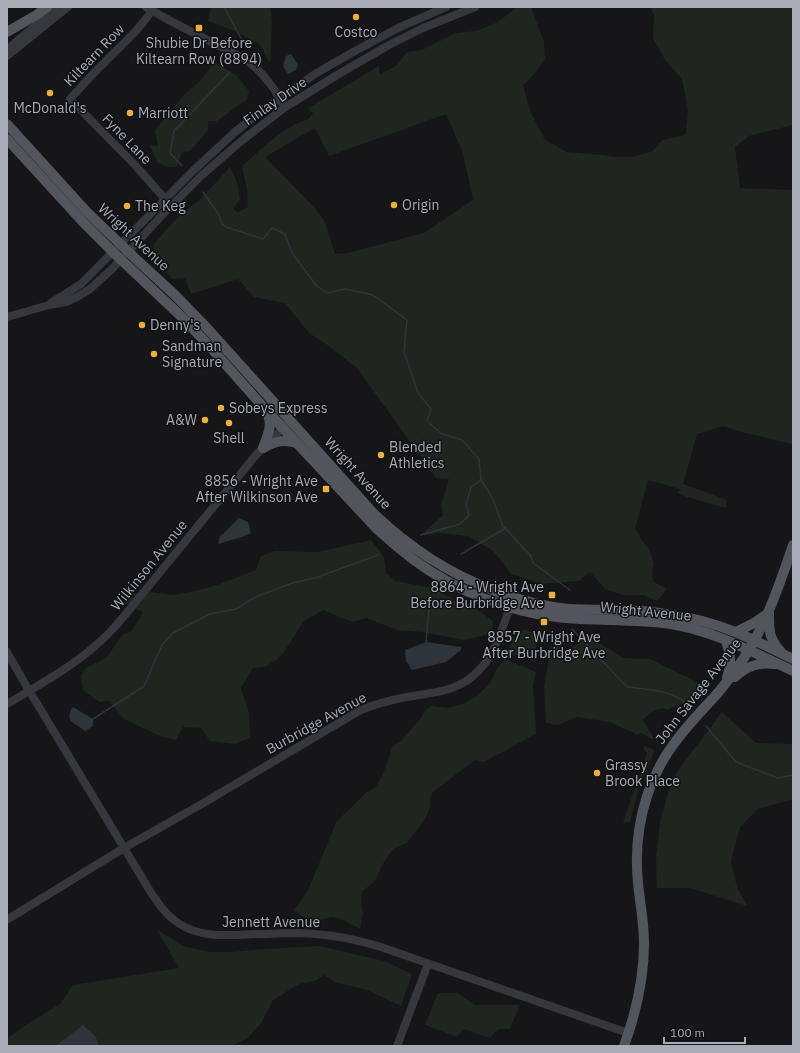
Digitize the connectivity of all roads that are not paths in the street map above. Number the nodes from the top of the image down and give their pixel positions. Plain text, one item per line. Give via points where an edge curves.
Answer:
1 (47, 7) edge
2 (57, 7) edge
3 (68, 7) edge
4 (446, 7) edge
5 (475, 7) edge
6 (149, 9) edge
7 (7, 32) edge
8 (7, 50) edge
9 (7, 56) edge
10 (280, 98) junction
11 (70, 99) joint
12 (284, 108) junction
13 (7, 124) edge
14 (7, 139) edge
15 (165, 199) junction
16 (121, 244) junction
17 (113, 252) junction
18 (128, 252) junction
19 (121, 260) junction
20 (49, 305) junction
21 (7, 317) edge
22 (266, 410) junction
23 (290, 420) junction
24 (282, 428) junction
25 (297, 444) junction
26 (263, 448) junction
27 (793, 545) edge
28 (511, 603) junction
29 (769, 612) junction
30 (736, 632) junction
31 (726, 641) junction
32 (754, 641) junction
33 (749, 650) junction
34 (7, 652) edge
35 (781, 653) junction
36 (793, 659) edge
37 (779, 665) junction
38 (793, 671) edge
39 (29, 691) junction
40 (719, 691) junction
41 (7, 704) edge
42 (124, 848) junction
43 (8, 919) edge
44 (428, 964) junction
45 (628, 1033) junction
46 (397, 1046) edge
47 (624, 1046) edge

1 - 7 main road
2 - 8 street
3 - 9 street
4 - 10 street, Finlay Drive via 372,41
5 - 12 street, Finlay Drive via 389,45
6 - 10 street via 251,63
6 - 11 street, Kiltearn Row via 148,18
10 - 12 street
10 - 15 street, Finlay Drive via 235,132
11 - 15 street, Fyne Lane
12 - 18 street, Finlay Drive via 204,174
13 - 16 main road, Wright Avenue via 78,202
14 - 17 main road, Wright Avenue
15 - 16 street, Finlay Drive
16 - 17 street, Finlay Drive
16 - 18 main road, Wright Avenue
17 - 19 main road, Wright Avenue
17 - 20 street, Finlay Drive via 81,284
18 - 19 street, Finlay Drive
18 - 23 main road, Wright Avenue via 181,300
19 - 20 street, Finlay Drive via 90,289 66,302
19 - 22 main road, Wright Avenue via 184,319
20 - 21 street
22 - 24 main road, Wright Avenue
22 - 26 main road via 270,428
23 - 24 street, Wilkinson Avenue
23 - 28 main road, Wright Avenue via 390,529 441,566
24 - 25 main road, Wright Avenue
24 - 26 street, Wilkinson Avenue
25 - 26 main road via 281,441
25 - 28 main road, Wright Avenue via 377,529 414,561 457,586
26 - 39 street, Wilkinson Avenue via 111,632 82,657
27 - 29 main road, John Savage Avenue
28 - 30 main road, Wright Avenue via 528,602 568,609 641,610 699,620
28 - 31 main road, Wright Avenue via 565,618 672,624 708,633
28 - 42 street, Burbridge Avenue via 491,655 474,676 463,683 367,707
29 - 30 main road
29 - 32 main road, John Savage Avenue
29 - 35 main road via 769,631 773,643
30 - 32 main road, Wright Avenue
31 - 33 main road, Wright Avenue
31 - 40 main road via 731,663 727,678
32 - 33 main road, John Savage Avenue
32 - 35 main road, Wright Avenue
33 - 37 main road, Wright Avenue
33 - 40 main road, John Savage Avenue
34 - 39 street, Jennett Avenue
35 - 36 main road, Wright Avenue
37 - 38 main road, Wright Avenue
37 - 40 main road via 768,663 750,667
39 - 41 street, Wilkinson Avenue
39 - 42 street, Jennett Avenue
40 - 45 main road, John Savage Avenue via 668,751 644,806 638,835 637,865 644,960 639,994
42 - 43 street, Burbridge Avenue
42 - 44 street, Jennett Avenue via 161,907 190,930 219,936 320,934 345,937
44 - 45 street, Jennett Avenue
44 - 46 street
45 - 47 main road, John Savage Avenue

